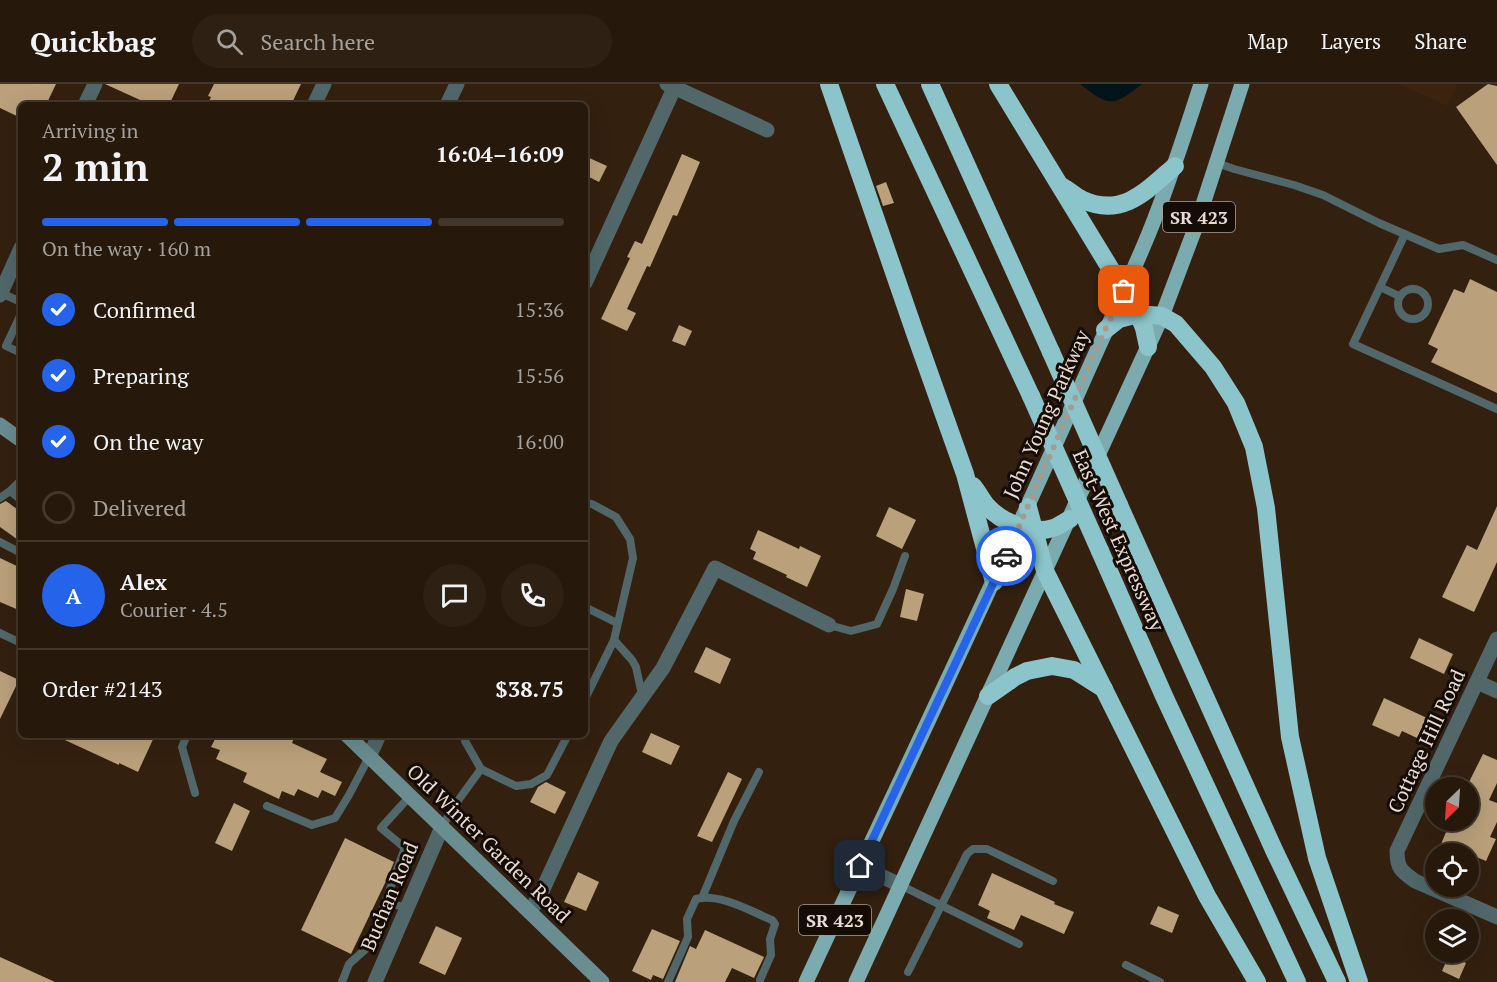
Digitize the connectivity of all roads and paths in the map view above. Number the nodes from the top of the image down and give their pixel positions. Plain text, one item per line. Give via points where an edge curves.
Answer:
1 (95, 84) edge
2 (324, 84) edge
3 (457, 84) edge
4 (829, 84) edge
5 (885, 84) edge
6 (930, 84) edge
7 (998, 84) edge
8 (1201, 84) edge
9 (1242, 84) edge
10 (672, 85) edge
11 (86, 102) edge
12 (315, 102) edge
13 (448, 102) edge
14 (767, 130) dead end
15 (1217, 163) junction
16 (1174, 166) junction
17 (1059, 184) junction
18 (1405, 234) junction
19 (18, 255) edge
20 (1497, 260) edge
21 (588, 276) edge
22 (1380, 287) junction
23 (1124, 291) junction
24 (0, 294) edge
25 (1400, 296) junction
26 (18, 301) edge
27 (1138, 314) junction
28 (1162, 316) junction
29 (18, 320) edge
30 (1105, 330) junction
31 (1148, 347) junction
32 (18, 352) edge
33 (1497, 410) edge
34 (0, 425) edge
35 (18, 434) edge
36 (965, 474) junction
37 (18, 483) edge
38 (10, 491) junction
39 (0, 498) edge
40 (18, 498) edge
41 (588, 503) edge
42 (1028, 507) joint
43 (1070, 519) junction
44 (1027, 528) junction
45 (0, 542) edge
46 (18, 551) edge
47 (905, 556) dead end
48 (1046, 571) junction
49 (993, 582) junction
50 (588, 609) edge
51 (618, 623) junction
52 (829, 625) joint
53 (0, 633) edge
54 (1497, 639) edge
55 (614, 640) junction
56 (18, 642) edge
57 (1477, 682) junction
58 (1105, 689) junction
59 (1497, 691) edge
60 (588, 693) edge
61 (643, 696) junction
62 (988, 696) junction
63 (186, 738) edge
64 (350, 738) edge
65 (378, 738) edge
66 (465, 738) edge
67 (566, 738) edge
68 (369, 757) junction
69 (481, 770) junction
70 (759, 772) dead end
71 (195, 793) dead end
72 (410, 796) junction
73 (267, 806) dead end
74 (442, 827) junction
75 (860, 866) junction
76 (1053, 881) dead end
77 (900, 885) junction
78 (702, 898) junction
79 (385, 902) junction
80 (941, 906) junction
81 (406, 908) junction
82 (530, 912) junction
83 (1497, 917) edge
84 (1019, 944) dead end
85 (1126, 965) dead end
86 (909, 972) dead end
87 (342, 982) edge
88 (375, 982) edge
89 (602, 982) edge
90 (668, 982) edge
91 (760, 982) edge
92 (806, 982) edge
93 (856, 982) edge
94 (1160, 982) edge
95 (1257, 982) edge
96 (1297, 982) edge
97 (1337, 982) edge
98 (1359, 982) edge

1 - 11 street
2 - 12 street
3 - 13 street
4 - 36 highway
5 - 96 highway, East-West Expressway, bridge
6 - 97 highway, East-West Expressway, bridge
7 - 17 highway
8 - 16 main road, John Young Parkway / SR 423
9 - 15 main road, SR 423
10 - 14 street
10 - 21 street
15 - 18 lane via 1323,195
15 - 28 main road, SR 423
16 - 17 highway via 1126,204 1104,206 1083,200
16 - 23 main road, John Young Parkway / SR 423
17 - 23 highway
18 - 20 lane via 1439,249 1463,245
18 - 22 lane
19 - 24 street
22 - 25 lane
22 - 33 lane via 1353,344
23 - 27 highway
23 - 30 main road, John Young Parkway / SR 423
24 - 26 lane
25 - 25 lane via 1398,306 1406,317 1416,318 1425,313 1428,303 1421,291 1407,290
27 - 28 highway
27 - 30 highway via 1119,319
27 - 31 highway
28 - 31 main road, SR 423
28 - 98 highway via 1182,330 1213,367 1236,403 1254,447 1266,508 1290,737 1317,858
29 - 32 lane via 6,346
30 - 42 main road, John Young Parkway / SR 423
31 - 43 main road, SR 423
34 - 35 main road
36 - 44 highway via 987,507
36 - 49 highway
37 - 38 lane
38 - 39 lane
38 - 40 lane
41 - 51 lane via 616,517 630,539 633,558
42 - 44 highway
43 - 44 highway via 1052,529
43 - 48 main road, SR 423
44 - 48 highway
44 - 49 main road, John Young Parkway / SR 423
45 - 46 lane
47 - 52 lane via 877,624 851,631
48 - 58 highway
48 - 62 main road, SR 423
49 - 75 main road, John Young Parkway / SR 423
50 - 51 lane
51 - 55 lane
52 - 61 street via 715,568 663,668
53 - 56 lane
54 - 57 street, Cottage Hill Road
55 - 60 lane
55 - 61 lane via 633,660
57 - 59 street
57 - 83 street, Cottage Hill Road via 1397,851 1397,862 1415,881
58 - 62 highway via 1074,670 1052,666 1027,671
58 - 95 highway via 1207,896
61 - 82 street via 610,741
62 - 77 main road, SR 423
63 - 71 lane via 182,747
64 - 68 main road, Old Winter Garden Road
65 - 68 street
66 - 69 lane
67 - 69 lane via 547,776 531,784 516,786
68 - 72 main road, Old Winter Garden Road
68 - 73 lane via 335,818 312,825
69 - 74 lane
70 - 78 lane
72 - 74 main road, Old Winter Garden Road
72 - 79 lane via 381,828 405,848
74 - 81 street, Buchan Road
74 - 82 main road, Old Winter Garden Road
75 - 77 street
75 - 92 main road, John Young Parkway / SR 423
76 - 80 lane via 987,849 973,849
77 - 80 lane
77 - 93 main road, SR 423
78 - 90 lane via 696,900 687,919 688,937
78 - 91 lane via 718,899 775,924 770,939 771,955
79 - 81 lane
79 - 87 lane via 369,946 349,964
80 - 84 lane
80 - 86 lane
81 - 88 street, Buchan Road
82 - 89 main road, Old Winter Garden Road
85 - 94 lane

